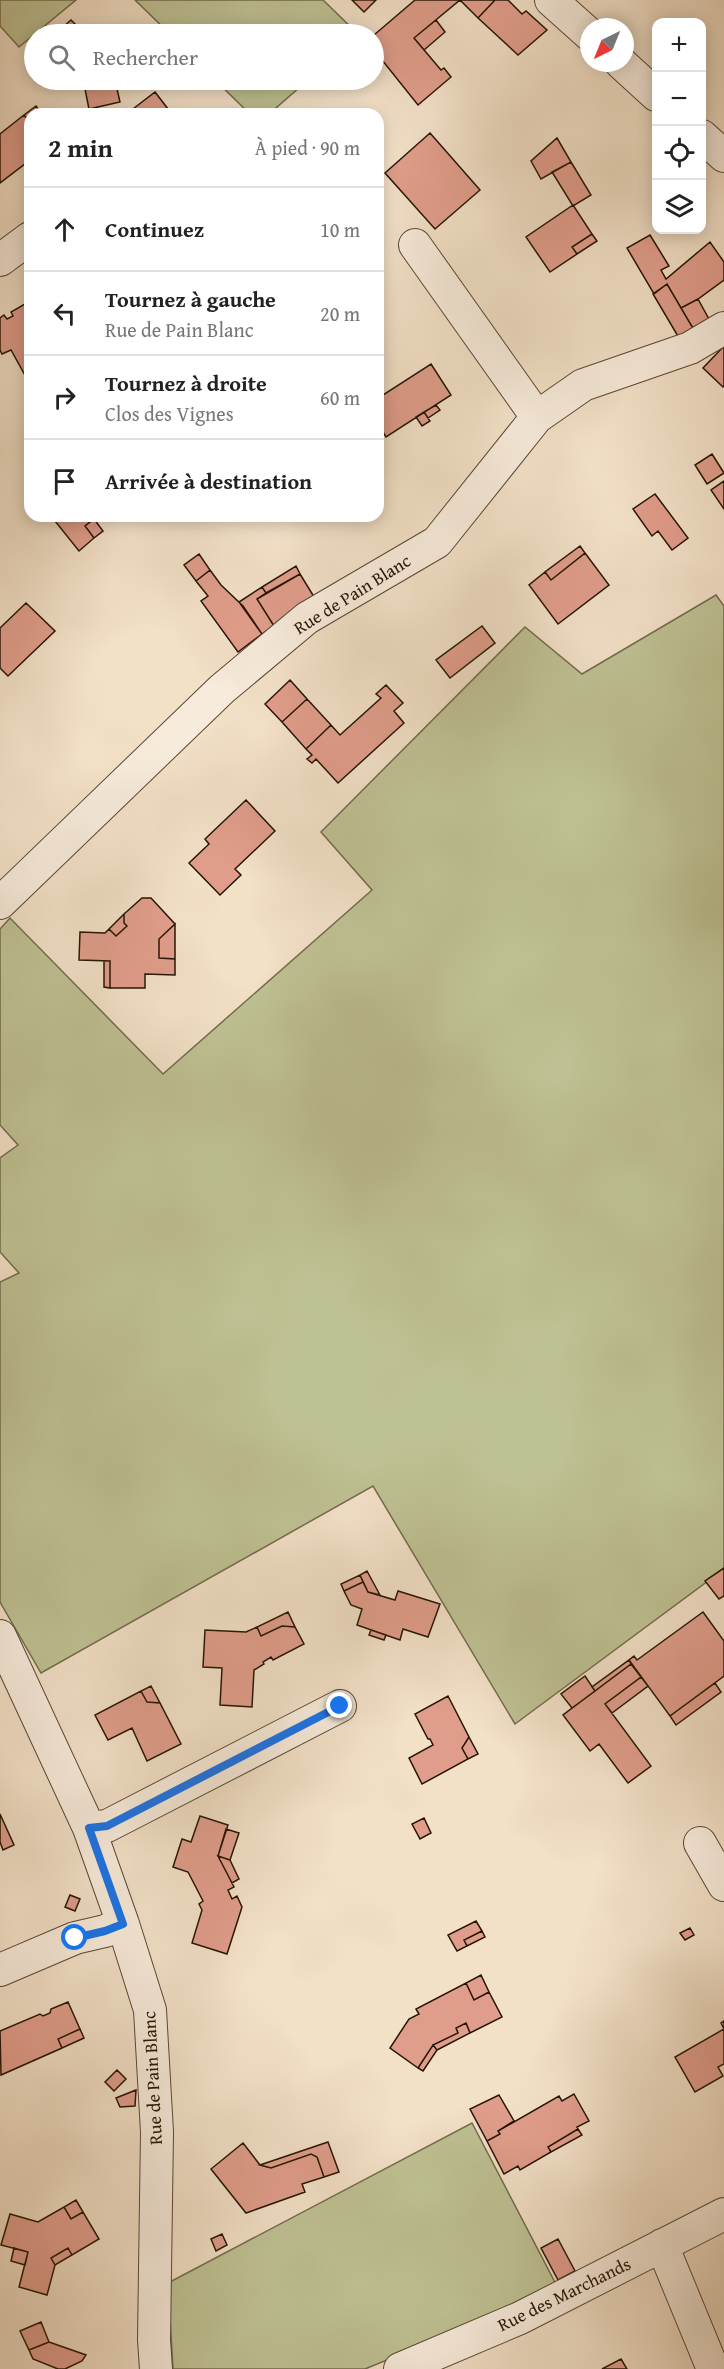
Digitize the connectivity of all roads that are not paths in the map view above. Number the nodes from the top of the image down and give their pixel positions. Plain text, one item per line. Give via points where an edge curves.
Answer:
1 (551, 0) edge
2 (580, 26) edge
3 (631, 72) edge
4 (652, 91) edge
5 (706, 140) edge
6 (724, 156) edge
7 (24, 242) edge
8 (415, 245) dead end
9 (0, 260) edge
10 (724, 328) edge
11 (537, 417) junction
12 (0, 903) edge
13 (0, 1636) edge
14 (340, 1706) dead end
15 (89, 1828) junction
16 (700, 1843) dead end
17 (724, 1885) edge
18 (123, 1924) junction
19 (0, 1970) edge
20 (724, 2214) edge
21 (662, 2245) junction
22 (156, 2369) edge
23 (400, 2369) edge
24 (713, 2369) edge

1 - 2 street
3 - 4 street
5 - 6 street
7 - 9 street
8 - 11 street
10 - 11 street, Rue de Pain Blanc via 690,348 583,385
11 - 12 street, Rue de Pain Blanc via 437,542 308,618 222,689
13 - 15 street, Rue de Pain Blanc
14 - 15 street via 107,1826
15 - 18 street, Rue de Pain Blanc
16 - 17 street
18 - 19 street via 75,1938
18 - 22 street, Rue de Pain Blanc via 150,2010 156,2132
20 - 21 street, Rue des Marchands
21 - 23 street, Rue des Marchands via 520,2318
21 - 24 street

